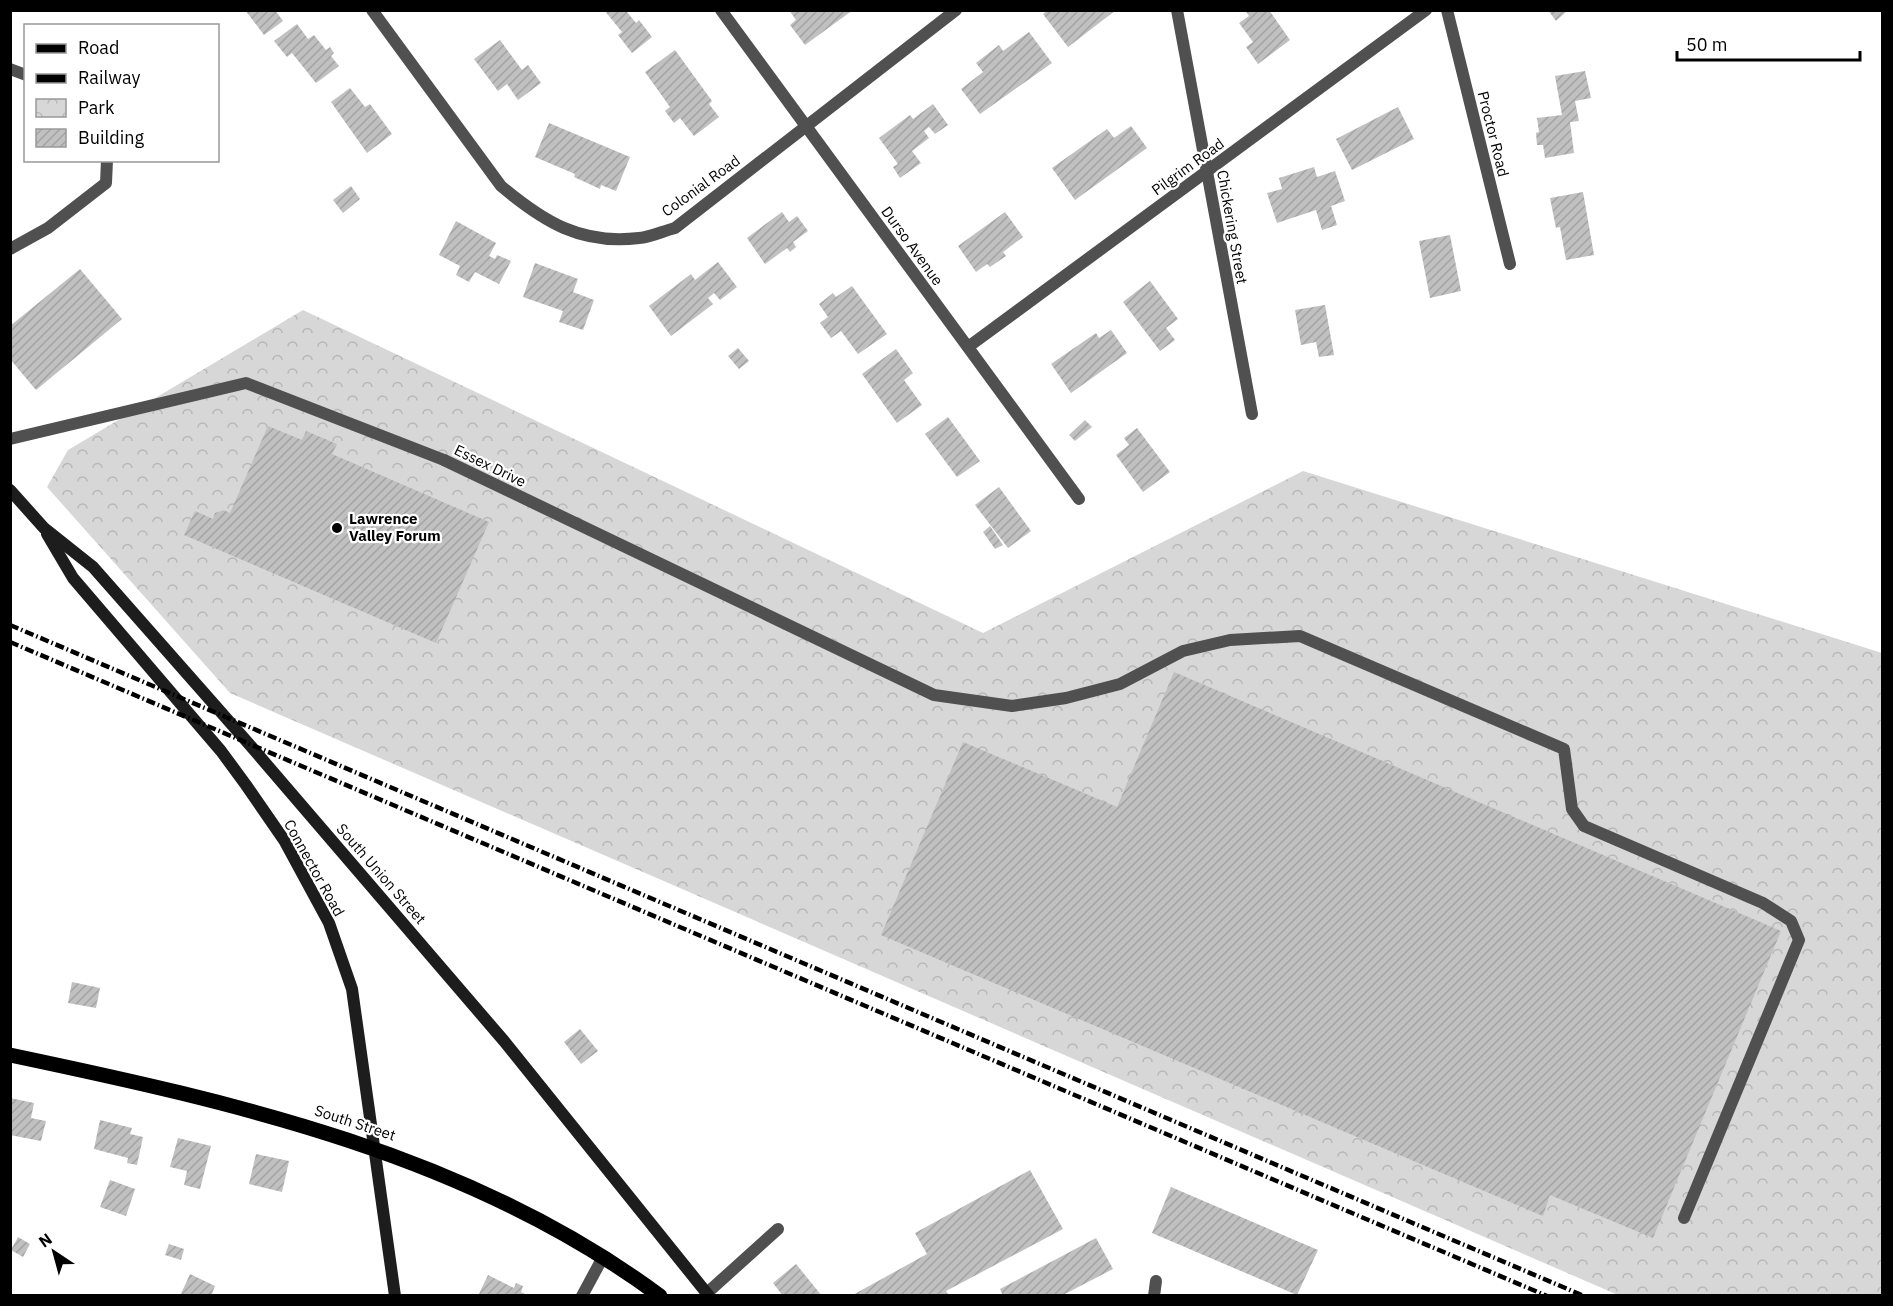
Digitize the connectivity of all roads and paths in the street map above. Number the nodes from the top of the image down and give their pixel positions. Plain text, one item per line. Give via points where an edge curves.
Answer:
1 (372, 10) edge
2 (720, 10) edge
3 (956, 10) edge
4 (1177, 10) edge
5 (1426, 10) edge
6 (1448, 10) edge
7 (806, 127) junction
8 (107, 162) edge
9 (1207, 172) junction
10 (10, 249) edge
11 (1510, 264) dead end
12 (968, 347) junction
13 (1252, 414) dead end
14 (10, 439) edge
15 (10, 490) edge
16 (1079, 499) dead end
17 (44, 528) junction
18 (10, 1055) edge
19 (1684, 1218) dead end
20 (778, 1229) dead end
21 (603, 1257) junction
22 (1156, 1281) dead end
23 (708, 1294) edge
24 (395, 1296) edge
25 (582, 1296) edge
26 (660, 1296) edge
27 (1154, 1296) edge

1 - 7 street, Colonial Road via 501,186 526,207 561,227 599,239 641,238 675,228
2 - 7 street, Durso Avenue
3 - 7 street, Colonial Road
4 - 9 street, Chickering Street
5 - 9 street, Pilgrim Road
6 - 11 street, Proctor Road
7 - 12 street, Durso Avenue
8 - 10 street via 106,183 48,228
9 - 12 street, Pilgrim Road
9 - 13 street, Chickering Street
12 - 16 street, Durso Avenue
14 - 19 street, Essex Drive via 246,383 444,460 934,695 1012,706 1066,698 1120,684 1183,651 1230,640 1300,636 1563,749 1572,809 1584,826 1763,903 1791,921 1799,940
15 - 17 main road, South Union Street
17 - 23 main road, South Union Street via 93,567 249,744 504,1041
17 - 24 main road, Connector Road via 73,578 221,751 284,840 329,923 352,989
18 - 21 main road, South Street via 283,1119 410,1161 510,1204
20 - 23 street
21 - 25 street
21 - 26 main road, South Street
22 - 27 street

